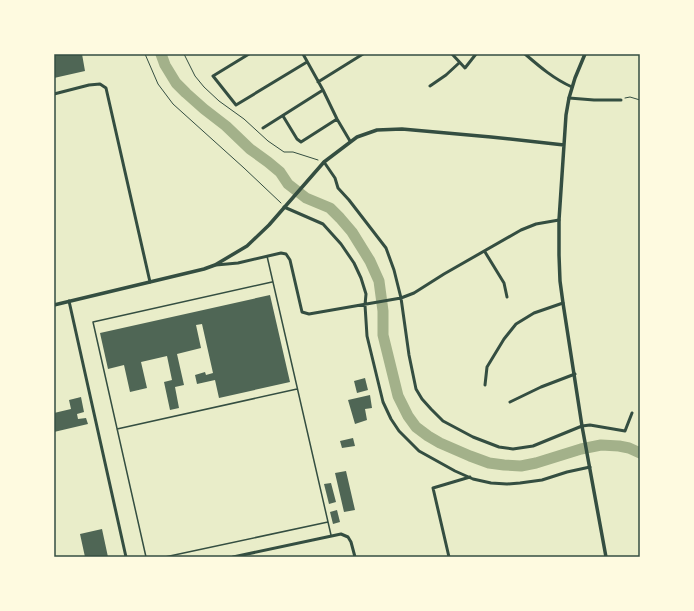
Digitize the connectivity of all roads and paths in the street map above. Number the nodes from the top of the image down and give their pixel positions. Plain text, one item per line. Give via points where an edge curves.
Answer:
1 (145, 54) edge
2 (184, 54) edge
3 (249, 54) edge
4 (303, 54) edge
5 (362, 54) edge
6 (452, 54) edge
7 (476, 54) edge
8 (526, 54) edge
9 (586, 54) edge
10 (307, 62) junction
11 (459, 63) junction
12 (318, 82) junction
13 (430, 86) dead end
14 (572, 88) junction
15 (323, 90) junction
16 (54, 94) edge
17 (569, 98) junction
18 (621, 100) joint
19 (640, 100) edge
20 (283, 116) junction
21 (337, 119) junction
22 (263, 128) dead end
23 (350, 141) junction
24 (564, 145) junction
25 (324, 162) junction
26 (285, 206) junction
27 (559, 220) junction
28 (484, 252) junction
29 (267, 256) junction
30 (215, 265) junction
31 (150, 282) junction
32 (272, 282) junction
33 (507, 297) dead end
34 (401, 298) junction
35 (69, 301) junction
36 (563, 303) junction
37 (54, 305) edge
38 (365, 305) junction
39 (575, 374) junction
40 (485, 385) dead end
41 (297, 389) junction
42 (510, 402) dead end
43 (632, 413) dead end
44 (583, 428) junction
45 (117, 429) junction
46 (590, 466) junction
47 (470, 477) junction
48 (328, 522) junction
49 (331, 537) junction
50 (126, 557) edge
51 (146, 557) edge
52 (164, 557) edge
53 (233, 557) edge
54 (355, 557) edge
55 (449, 557) edge
56 (606, 557) edge

1 - 26 path via 158,84 173,104
2 - 25 path via 204,87 268,141 284,152 293,152
3 - 10 street via 213,76 236,105
4 - 10 street
5 - 12 street
6 - 11 street
7 - 11 street via 465,68
8 - 14 street via 542,69
9 - 14 street
10 - 12 street
11 - 13 street
12 - 15 street
14 - 17 street
15 - 20 street
15 - 21 street
16 - 31 street via 100,84 106,88
17 - 18 street
17 - 24 street
18 - 19 path via 630,97
20 - 21 street via 301,142
20 - 22 street
21 - 23 street
23 - 24 street via 357,136 378,130 402,129
23 - 25 street
24 - 27 street
25 - 26 street
25 - 34 street via 335,178 338,188 386,248
26 - 30 street via 247,246
26 - 38 street via 323,224 341,244 361,278 366,294
27 - 28 street via 520,230
27 - 36 street
28 - 33 street via 504,283
28 - 34 street
29 - 30 street
29 - 32 lane
29 - 38 street via 282,253 290,260 302,312 309,314
30 - 31 street
31 - 35 street
32 - 41 lane
32 - 45 lane via 93,322
34 - 38 street
34 - 44 street via 416,389 443,421 472,437 499,447 513,449 533,446
35 - 37 street
35 - 50 street
36 - 39 street
36 - 40 street via 534,313 516,324 487,367
38 - 47 street via 367,336 383,402 391,418 399,431 419,451
39 - 42 street
39 - 44 street
41 - 45 lane
41 - 48 lane
43 - 44 street via 625,431 590,425
44 - 46 street
45 - 51 lane
46 - 47 street via 520,484 491,483
46 - 56 street
47 - 55 street via 433,488
48 - 49 lane
48 - 52 lane
49 - 53 street
49 - 54 street via 341,534 348,537

